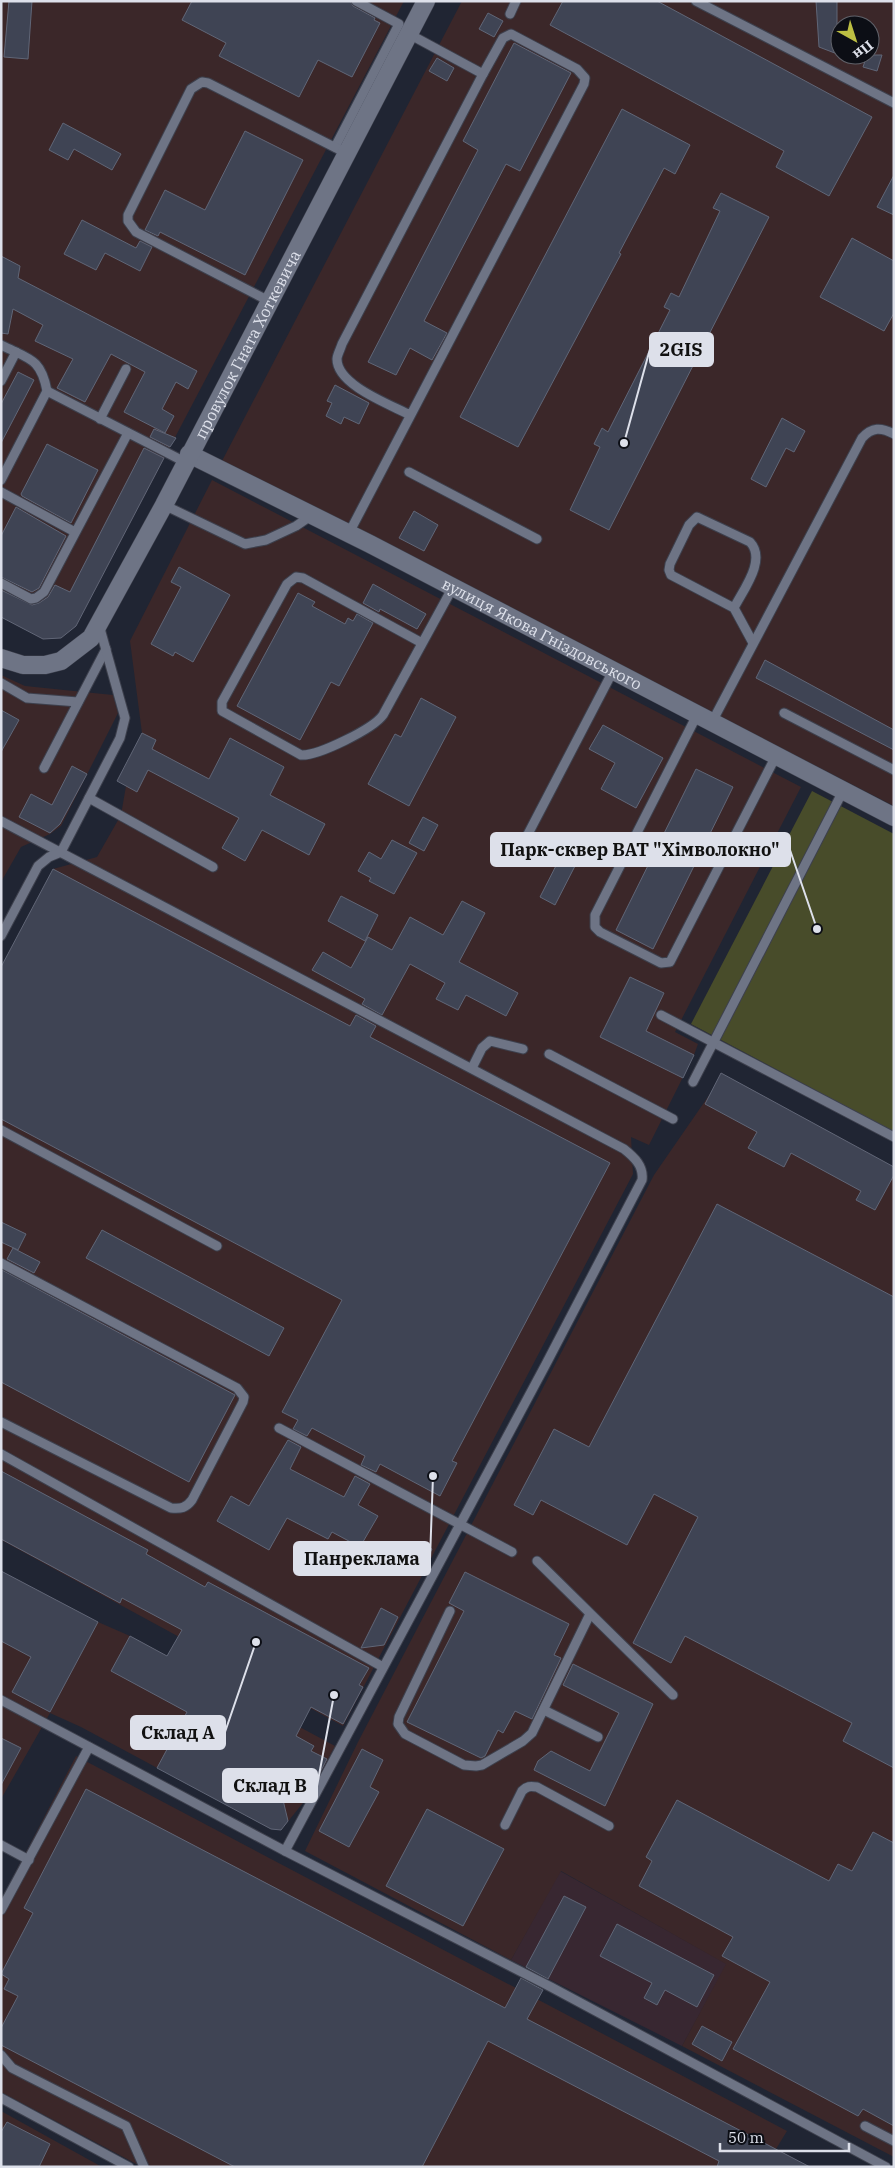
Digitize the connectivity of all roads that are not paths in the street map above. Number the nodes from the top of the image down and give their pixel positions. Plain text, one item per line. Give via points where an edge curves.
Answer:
1 (356, 1) edge
2 (426, 1) edge
3 (516, 1) edge
4 (696, 1) edge
5 (510, 14) dead end
6 (409, 34) junction
7 (483, 74) junction
8 (894, 103) edge
9 (341, 150) junction
10 (269, 301) junction
11 (1, 345) edge
12 (16, 352) junction
13 (126, 369) dead end
14 (1, 380) edge
15 (46, 391) junction
16 (410, 415) junction
17 (100, 419) junction
18 (128, 433) junction
19 (894, 434) edge
20 (187, 458) junction
21 (409, 472) dead end
22 (1, 480) edge
23 (1, 492) edge
24 (164, 504) junction
25 (312, 515) junction
26 (75, 532) junction
27 (349, 533) junction
28 (537, 539) dead end
29 (1, 583) edge
30 (453, 587) junction
31 (734, 608) junction
32 (99, 623) junction
33 (422, 643) junction
34 (753, 643) junction
35 (106, 649) junction
36 (1, 658) edge
37 (613, 671) junction
38 (1, 683) edge
39 (78, 702) junction
40 (784, 713) dead end
41 (704, 718) junction
42 (776, 756) junction
43 (44, 768) dead end
44 (894, 770) edge
45 (843, 791) junction
46 (89, 798) junction
47 (893, 816) edge
48 (1, 821) edge
49 (60, 852) junction
50 (516, 857) dead end
51 (213, 867) dead end
52 (5, 921) edge
53 (1, 936) edge
54 (661, 1015) dead end
55 (714, 1042) junction
56 (523, 1049) dead end
57 (549, 1054) dead end
58 (472, 1068) junction
59 (693, 1082) dead end
60 (673, 1119) dead end
61 (1, 1130) edge
62 (894, 1137) edge
63 (217, 1246) dead end
64 (1, 1263) edge
65 (1, 1422) edge
66 (279, 1428) dead end
67 (1, 1454) edge
68 (460, 1524) junction
69 (512, 1552) dead end
70 (537, 1561) dead end
71 (450, 1612) dead end
72 (590, 1614) junction
73 (383, 1667) junction
74 (673, 1695) dead end
75 (1, 1700) edge
76 (544, 1710) junction
77 (598, 1737) dead end
78 (89, 1748) junction
79 (505, 1825) dead end
80 (610, 1826) dead end
81 (1, 1845) edge
82 (285, 1851) junction
83 (29, 1860) junction
84 (1, 1910) edge
85 (1, 2055) edge
86 (1, 2098) edge
87 (865, 2126) dead end
88 (894, 2141) edge
89 (129, 2167) edge
90 (144, 2167) edge
91 (886, 2167) edge

1 - 9 lane via 399,24
2 - 6 street, провулок Гната Хоткевича
3 - 5 lane
4 - 8 lane
6 - 7 lane
6 - 9 street, провулок Гната Хоткевича
7 - 16 lane via 337,359 342,375 358,388
7 - 16 lane via 504,38 511,34 577,69 585,78
9 - 10 street, провулок Гната Хоткевича
9 - 10 lane via 202,82 191,89 128,215 128,222 136,232
10 - 20 street, провулок Гната Хоткевича
11 - 12 lane
12 - 14 lane
12 - 15 lane via 39,366
13 - 17 lane
15 - 17 lane
15 - 22 lane
16 - 27 lane
17 - 18 lane
18 - 20 lane
18 - 26 lane
19 - 34 lane via 877,428 862,438
20 - 24 street, провулок Гната Хоткевича
20 - 25 street, вулиця Якова Гніздовського
21 - 28 lane
23 - 26 lane
24 - 25 lane via 245,544 273,537
24 - 32 street, провулок Гната Хоткевича
25 - 27 street, вулиця Якова Гніздовського
26 - 29 lane via 41,596 31,598
27 - 30 street, вулиця Якова Гніздовського
30 - 33 lane
30 - 37 street, вулиця Якова Гніздовського
31 - 31 lane via 671,575 670,564 689,525 697,517 750,542 754,547 757,562
31 - 34 lane
32 - 35 lane
32 - 36 street, провулок Гната Хоткевича via 91,638 61,661 23,665
33 - 33 lane via 379,720 314,754 295,753 222,711 222,702 287,584 296,577
34 - 41 lane
35 - 39 lane
35 - 46 lane via 125,718 120,738
37 - 41 street, вулиця Якова Гніздовського
37 - 50 lane
38 - 39 lane via 27,698
39 - 43 lane
40 - 44 lane
41 - 42 street, вулиця Якова Гніздовського
41 - 42 lane via 595,915 594,927 600,932 661,963 670,962
42 - 45 street, вулиця Якова Гніздовського
45 - 47 street, вулиця Якова Гніздовського
45 - 55 lane
46 - 49 lane
46 - 51 lane
48 - 49 lane
49 - 52 lane via 38,866
49 - 58 lane
52 - 53 lane
54 - 55 lane
55 - 59 lane
55 - 62 lane
56 - 58 lane via 490,1041 482,1048
57 - 60 lane
58 - 68 lane via 624,1149 639,1163 643,1175
61 - 63 lane
64 - 65 lane via 238,1388 244,1397 192,1500 181,1509 171,1508
66 - 68 lane
67 - 73 lane
68 - 69 lane
68 - 73 lane
70 - 72 lane
71 - 76 lane via 399,1717 400,1729 464,1765 476,1766 529,1737
72 - 74 lane
72 - 76 lane
73 - 82 lane
75 - 78 lane
76 - 77 lane
78 - 82 lane
78 - 83 lane
79 - 80 lane via 522,1791 532,1786
81 - 83 lane
82 - 91 lane via 551,1987
83 - 84 lane
85 - 90 lane via 12,2068 126,2126
86 - 89 lane
87 - 88 lane

